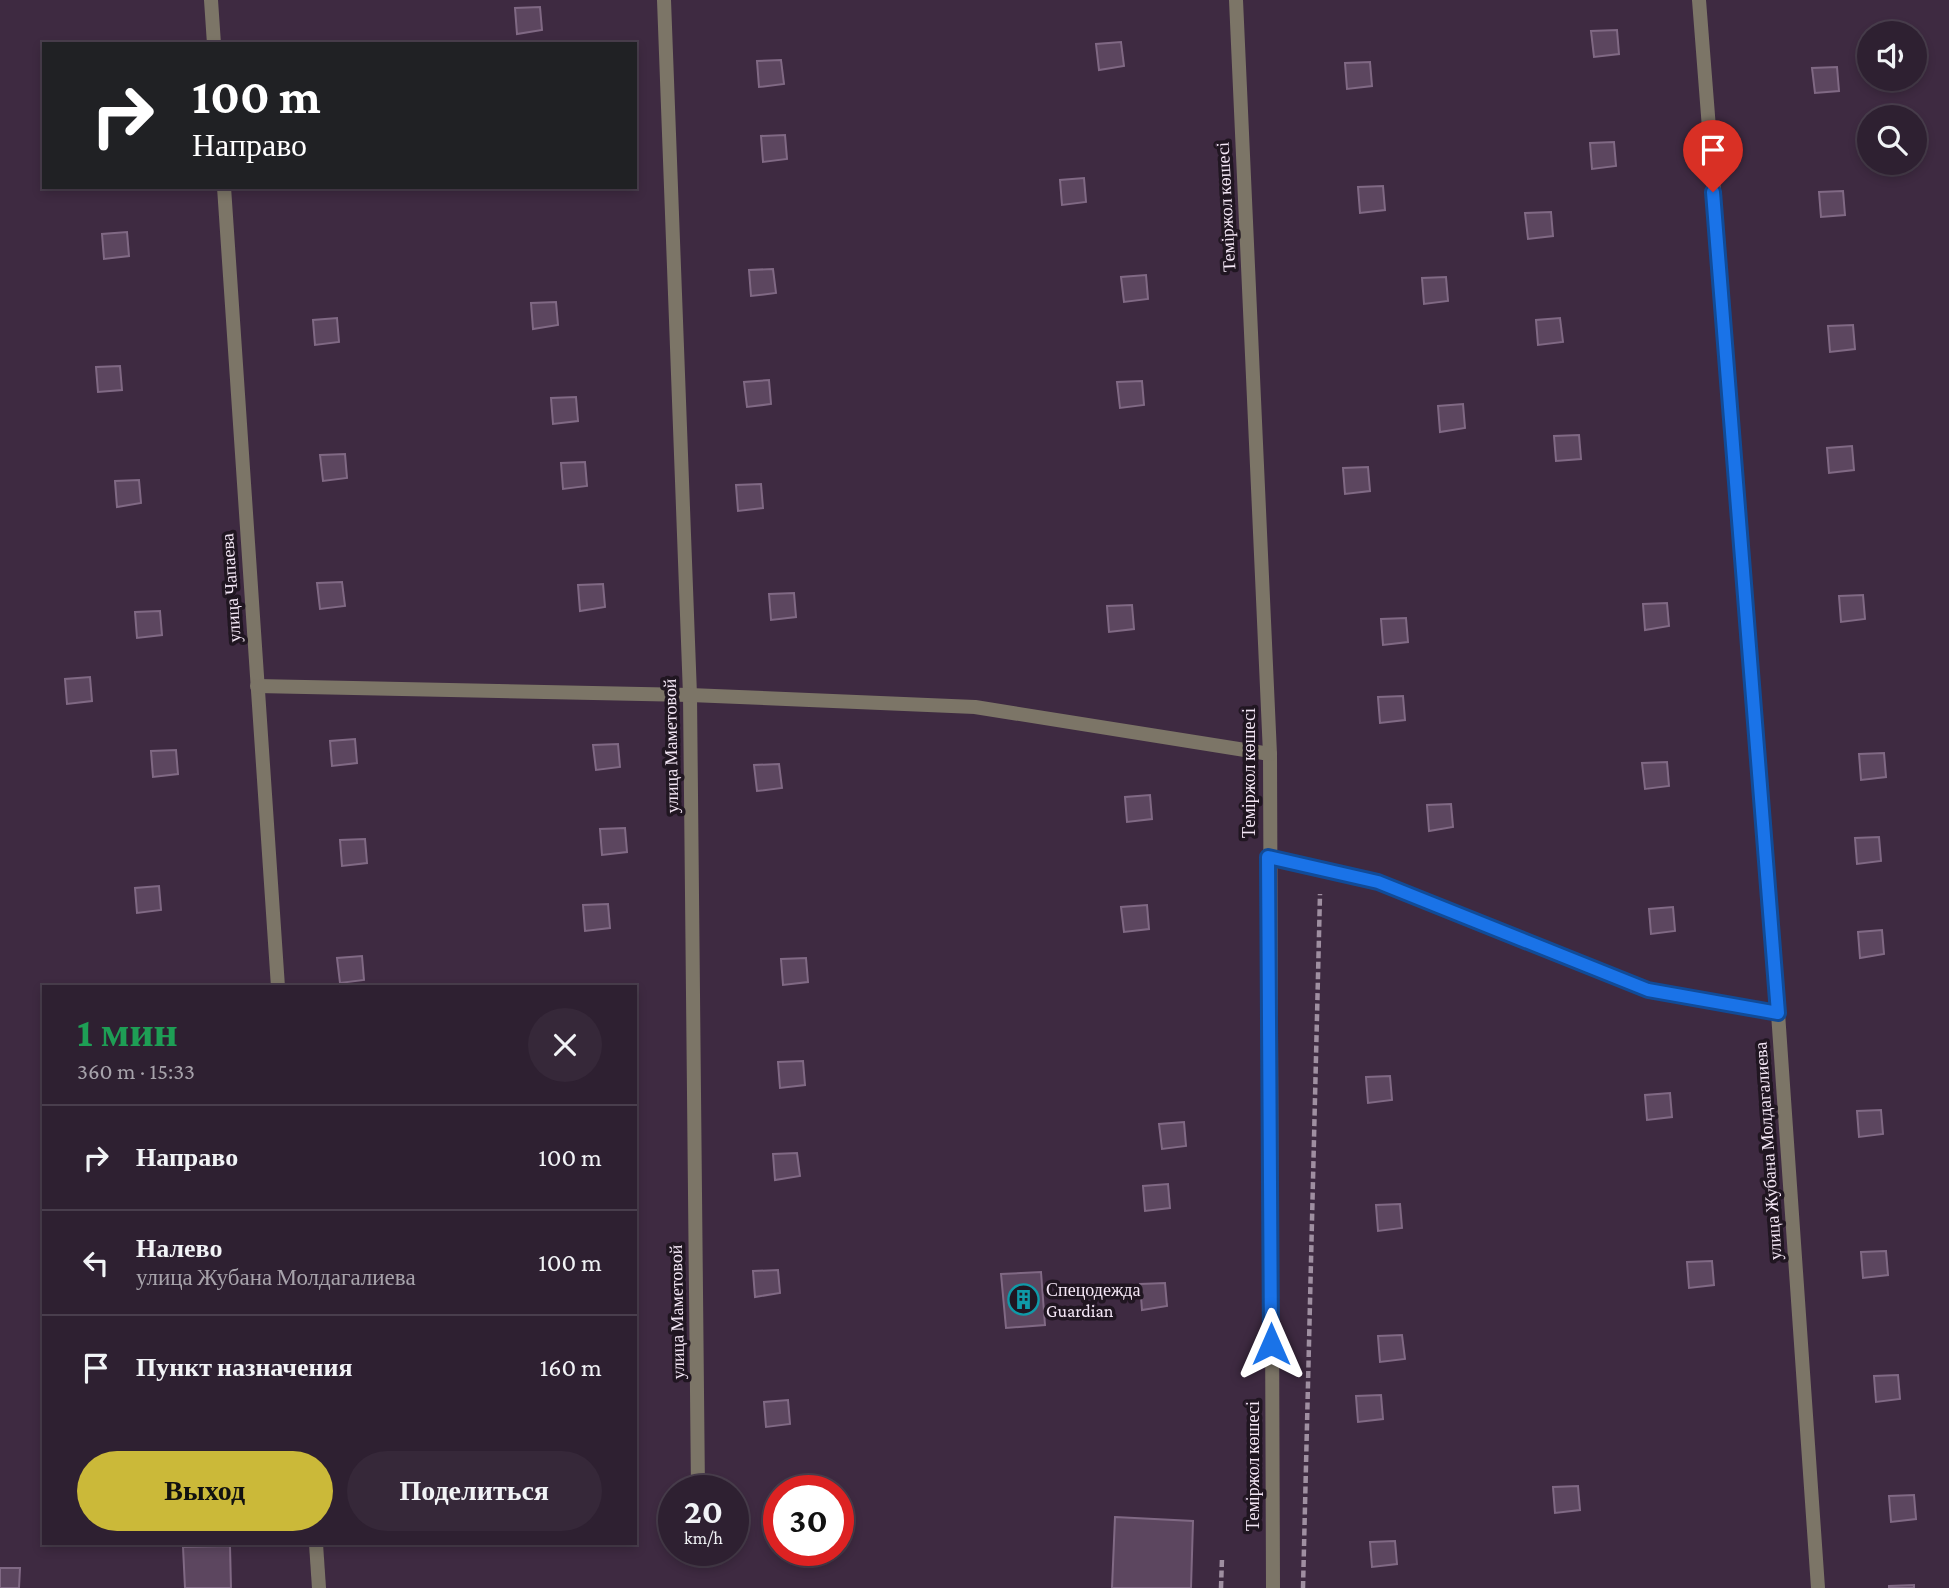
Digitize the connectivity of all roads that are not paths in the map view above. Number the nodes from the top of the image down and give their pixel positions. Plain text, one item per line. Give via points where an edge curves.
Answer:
1 (211, 0) edge
2 (664, 0) edge
3 (1236, 0) edge
4 (1699, 0) edge
5 (214, 42) edge
6 (224, 189) edge
7 (257, 686) junction
8 (690, 695) junction
9 (1270, 754) junction
10 (1268, 857) junction
11 (278, 985) edge
12 (1778, 1013) junction
13 (698, 1475) edge
14 (316, 1545) edge
15 (318, 1588) edge
16 (1273, 1588) edge
17 (1818, 1588) edge

1 - 5 street
2 - 8 street, улица Маметовой
3 - 9 street, Теміржол көшесі
4 - 12 street, улица Жубана Молдагалиева
6 - 7 street, улица Чапаева
7 - 8 street
7 - 11 street, улица Чапаева
8 - 9 street via 975,707
8 - 13 street, улица Маметовой
9 - 10 street, Теміржол көшесі
10 - 12 street via 1378,882 1648,990
10 - 16 street, Теміржол көшесі
12 - 17 street, улица Жубана Молдагалиева
14 - 15 street

